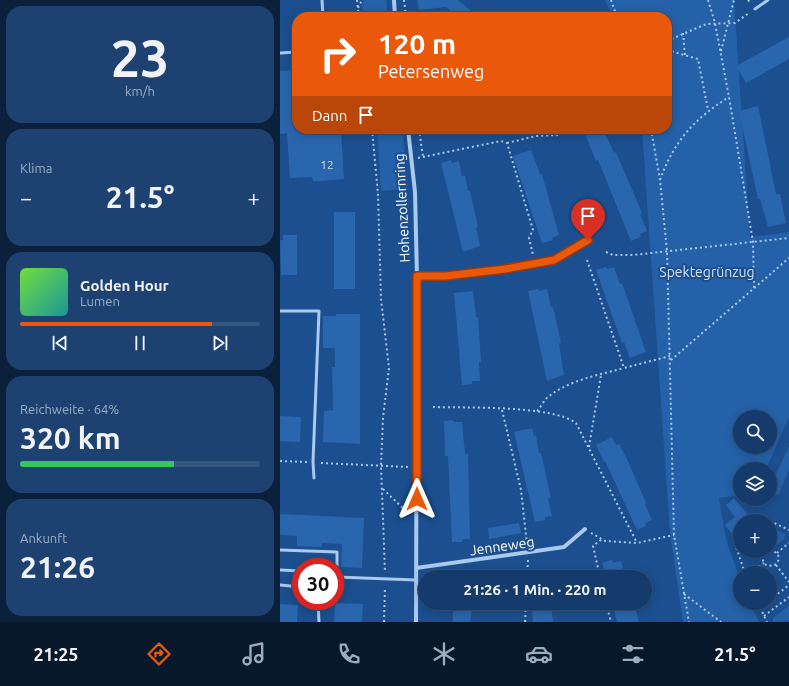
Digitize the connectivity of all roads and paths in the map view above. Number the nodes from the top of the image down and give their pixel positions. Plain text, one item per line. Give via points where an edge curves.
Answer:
1 (322, 0) edge
2 (357, 0) edge
3 (362, 0) edge
4 (394, 0) edge
5 (404, 0) edge
6 (611, 0) edge
7 (708, 0) edge
8 (734, 0) edge
9 (768, 0) edge
10 (358, 8) junction
11 (755, 9) joint
12 (323, 12) edge
13 (358, 12) edge
14 (395, 12) edge
15 (405, 12) edge
16 (615, 12) edge
17 (715, 22) junction
18 (729, 23) junction
19 (683, 33) junction
20 (672, 38) edge
21 (672, 51) edge
22 (292, 52) edge
23 (721, 52) junction
24 (280, 53) edge
25 (685, 55) junction
26 (729, 97) junction
27 (708, 110) junction
28 (372, 134) edge
29 (408, 134) edge
30 (420, 134) edge
31 (561, 134) edge
32 (652, 134) edge
33 (507, 143) junction
34 (423, 157) junction
35 (411, 159) junction
36 (660, 180) junction
37 (789, 238) edge
38 (588, 240) dead end
39 (753, 242) junction
40 (667, 251) junction
41 (606, 252) dead end
42 (532, 255) dead end
43 (789, 258) edge
44 (587, 260) dead end
45 (417, 276) junction
46 (754, 288) junction
47 (280, 311) edge
48 (670, 356) junction
49 (671, 360) junction
50 (624, 368) junction
51 (601, 374) junction
52 (433, 407) dead end
53 (502, 410) junction
54 (537, 411) junction
55 (589, 448) junction
56 (280, 461) edge
57 (313, 462) junction
58 (382, 466) junction
59 (416, 468) junction
60 (314, 478) dead end
61 (382, 488) junction
62 (416, 521) junction
63 (777, 524) edge
64 (585, 529) joint
65 (789, 530) edge
66 (674, 535) junction
67 (602, 539) junction
68 (637, 543) junction
69 (789, 544) edge
70 (280, 550) edge
71 (528, 553) junction
72 (777, 553) joint
73 (337, 558) edge
74 (762, 558) edge
75 (764, 563) junction
76 (776, 565) junction
77 (760, 566) edge
78 (416, 568) junction
79 (280, 570) edge
80 (527, 570) edge
81 (598, 570) edge
82 (292, 571) edge
83 (344, 577) edge
84 (385, 580) junction
85 (416, 580) junction
86 (789, 584) edge
87 (280, 585) edge
88 (292, 586) edge
89 (684, 594) junction
90 (777, 594) edge
91 (789, 597) edge
92 (318, 610) edge
93 (526, 610) edge
94 (608, 610) edge
95 (761, 610) edge
96 (764, 616) junction
97 (319, 622) edge
98 (384, 622) edge
99 (416, 622) edge
100 (525, 622) edge
101 (611, 622) edge
102 (689, 622) edge
103 (722, 622) edge
104 (767, 622) edge

1 - 12 lane
2 - 10 path
3 - 10 path
4 - 14 street
5 - 15 path
6 - 16 path
7 - 17 path
8 - 18 path
9 - 11 lane
10 - 13 path
11 - 18 path via 735,23
17 - 18 path
17 - 19 path
17 - 23 path
18 - 23 path
19 - 20 path
19 - 25 path
21 - 25 path
22 - 24 lane
23 - 26 path
25 - 27 path via 698,59
26 - 27 path
26 - 39 path
27 - 36 path via 673,149
28 - 58 path via 378,194 381,299 389,368 383,418
29 - 35 street, Hohenzollernring
30 - 34 path
31 - 33 path via 536,136
32 - 36 path
33 - 34 path via 501,141
33 - 42 path via 533,230 529,238
34 - 35 path
35 - 45 street, Hohenzollernring via 415,192
36 - 40 path
37 - 39 path
38 - 45 street via 554,260 446,276
39 - 40 path
39 - 46 path
40 - 41 path via 633,255 613,255
40 - 48 path
43 - 46 path
44 - 50 path
45 - 59 street, Hohenzollernring
46 - 49 path
47 - 57 lane via 319,311
48 - 49 path
48 - 50 path
49 - 66 path
50 - 51 path
51 - 54 path via 559,389 547,398
51 - 55 path
52 - 53 path
53 - 54 path
53 - 71 path via 521,490
54 - 55 path via 569,418 576,423
55 - 68 path
56 - 57 path
57 - 58 path
57 - 60 lane
58 - 59 path
58 - 61 path
59 - 62 street, Hohenzollernring
61 - 62 path
61 - 84 path
62 - 78 street, Hohenzollernring
63 - 65 path
64 - 67 path
64 - 71 street, Jenneweg via 564,547
66 - 68 path
66 - 89 path
67 - 68 path
67 - 81 path via 593,546
69 - 72 path
70 - 73 lane via 337,552
71 - 78 street, Jenneweg
71 - 80 path
72 - 76 path
74 - 75 path
75 - 76 path via 768,566
75 - 77 path
76 - 86 path
78 - 85 street, Hohenzollernring
79 - 82 lane
83 - 84 lane
84 - 85 lane
84 - 98 path
85 - 99 street, Hohenzollernring
86 - 90 path
87 - 88 lane
89 - 102 path
89 - 103 path
91 - 96 path
92 - 97 lane
93 - 100 path
94 - 101 path
95 - 96 path
96 - 104 path

